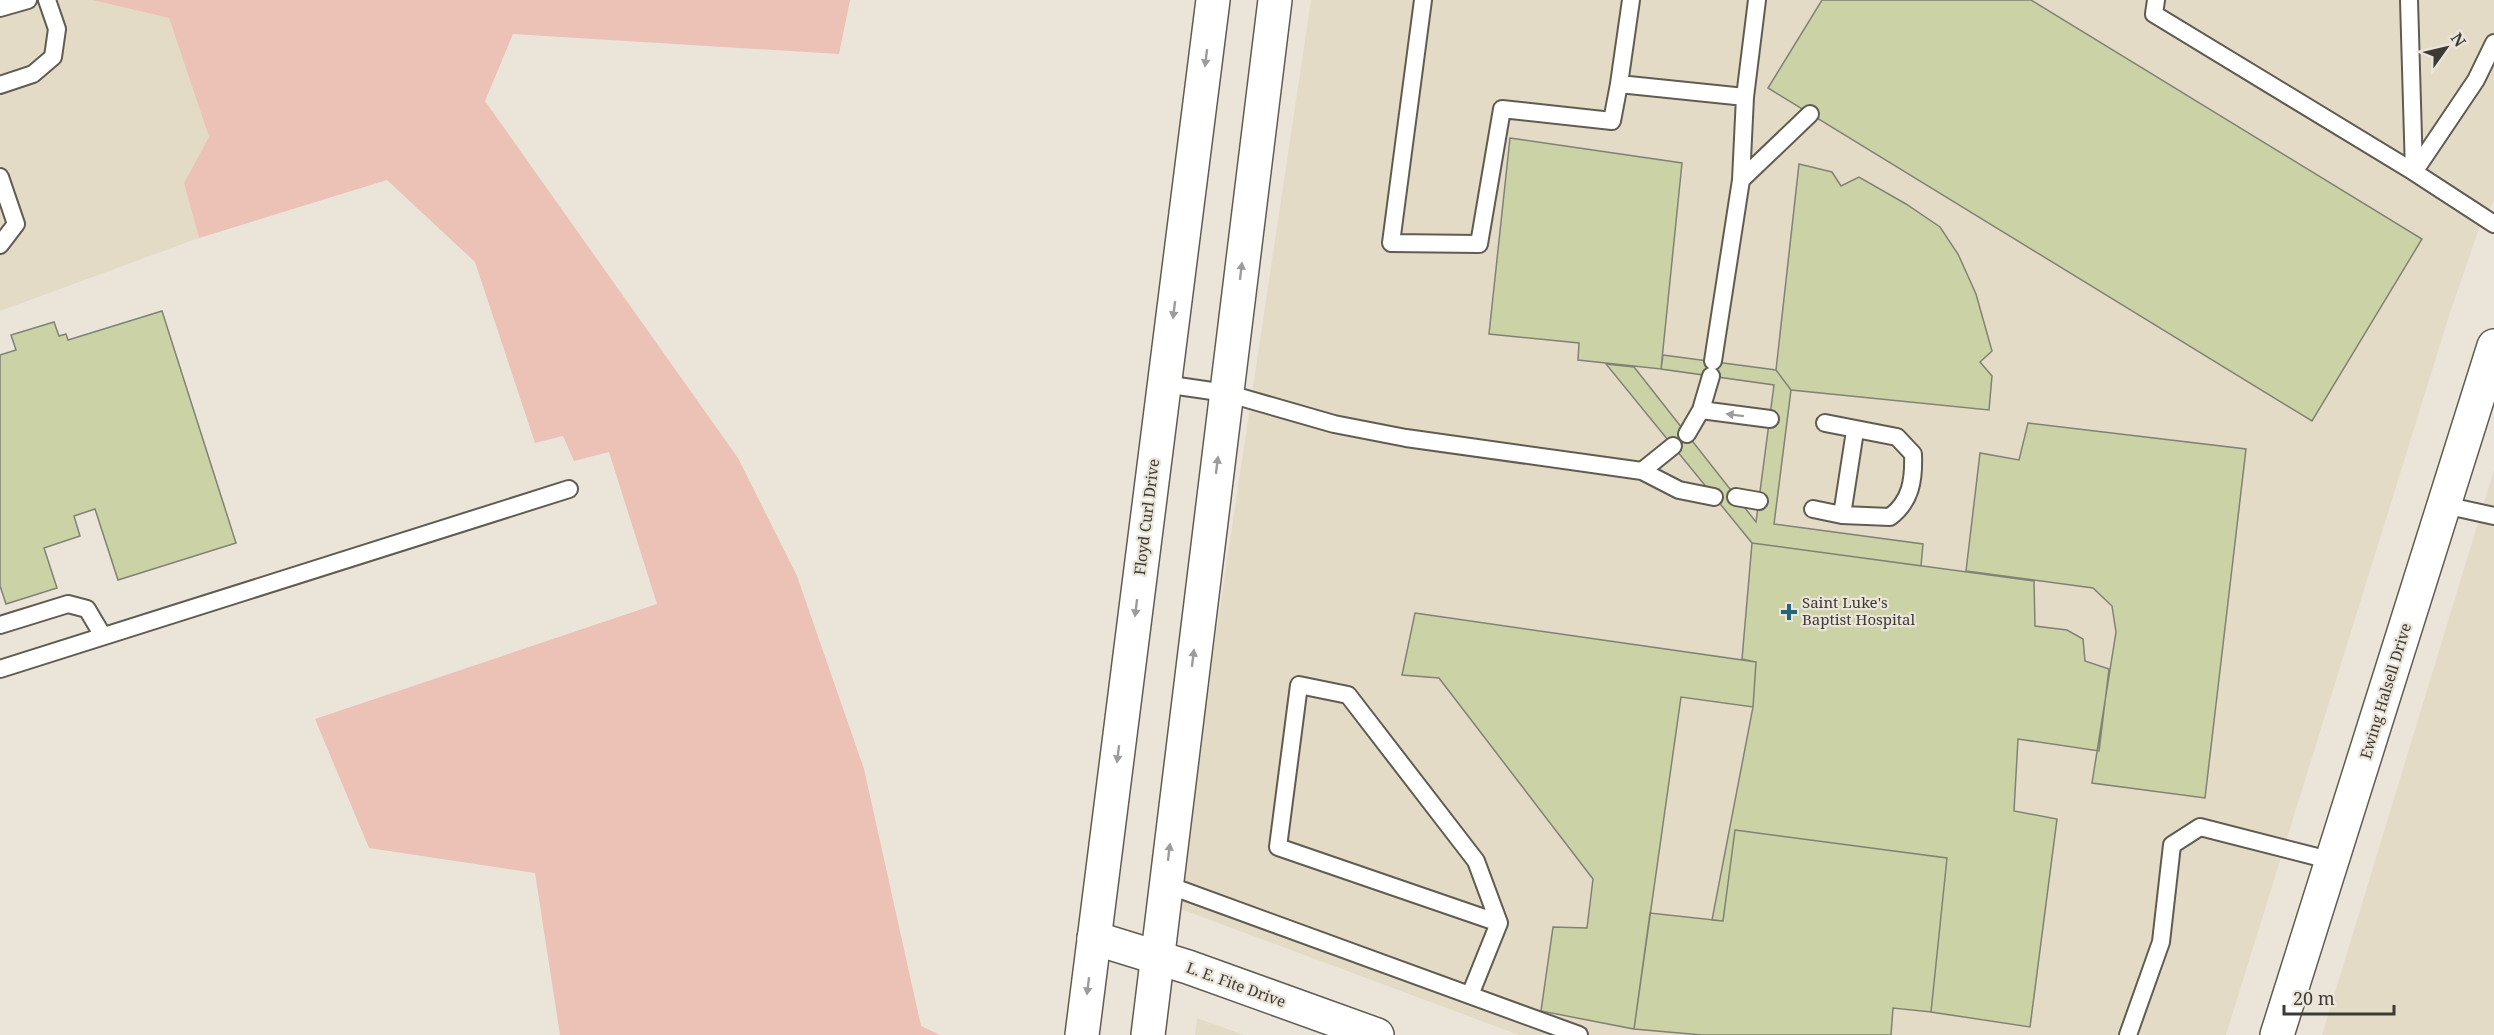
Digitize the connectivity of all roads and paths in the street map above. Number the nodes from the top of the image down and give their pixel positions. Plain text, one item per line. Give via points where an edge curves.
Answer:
1 (28, 0) edge
2 (47, 0) edge
3 (1213, 0) edge
4 (1275, 0) edge
5 (1423, 0) edge
6 (1631, 0) edge
7 (1757, 0) edge
8 (2156, 0) edge
9 (2409, 0) edge
10 (0, 8) edge
11 (2494, 43) edge
12 (1619, 84) junction
13 (0, 85) edge
14 (1745, 97) junction
15 (1810, 114) dead end
16 (2414, 172) junction
17 (0, 177) edge
18 (1741, 180) junction
19 (2494, 224) edge
20 (0, 245) edge
21 (2494, 346) edge
22 (1164, 384) junction
23 (1226, 393) junction
24 (1701, 410) junction
25 (1770, 419) dead end
26 (1825, 423) dead end
27 (1855, 430) junction
28 (1687, 434) dead end
29 (1673, 446) dead end
30 (1642, 471) junction
31 (569, 489) dead end
32 (1714, 497) dead end
33 (1736, 497) dead end
34 (1759, 501) dead end
35 (2444, 505) junction
36 (1813, 509) dead end
37 (1842, 515) junction
38 (2494, 516) edge
39 (0, 625) edge
40 (104, 636) junction
41 (0, 669) edge
42 (2332, 861) junction
43 (1165, 884) junction
44 (1498, 923) junction
45 (1094, 938) junction
46 (1156, 957) junction
47 (1470, 995) junction
48 (1082, 1035) edge
49 (1148, 1035) edge
50 (1377, 1035) edge
51 (1579, 1035) edge
52 (2128, 1035) edge
53 (2277, 1035) edge

1 - 10 lane
2 - 13 lane via 57,29 53,57 33,74
3 -> 22 street, Floyd Curl Drive
23 -> 4 street
5 - 12 lane via 1391,243 1479,244 1502,109 1612,122
6 - 12 lane
7 - 14 lane
8 - 16 lane via 2154,14
9 - 16 lane
11 - 16 lane via 2476,80
12 - 14 lane
14 - 18 lane
15 - 18 lane
16 - 19 lane
17 - 20 lane via 16,224
18 - 24 lane via 1712,369
21 - 35 street, Ewing Halsell Drive
22 - 23 lane
22 -> 45 street, Floyd Curl Drive
23 - 30 lane via 1334,424 1406,438
43 -> 23 street
25 -> 24 lane
24 - 28 lane
26 - 27 lane
27 - 37 lane
27 - 37 lane via 1897,437 1913,454 1914,478 1903,507 1890,517
29 - 30 lane
30 - 32 lane via 1678,490
31 - 40 lane
33 - 34 lane
35 - 38 lane
35 - 42 street, Ewing Halsell Drive
36 - 37 lane
39 - 40 lane via 68,604 87,609
40 - 41 lane
42 - 52 lane via 2200,827 2172,845 2161,942
42 - 53 street, Ewing Halsell Drive
43 - 46 street
43 - 47 lane
44 - 44 lane via 1476,861 1348,695 1299,685 1278,847
44 - 47 lane
45 - 46 street, L. E. Fite Drive
45 -> 48 street, Floyd Curl Drive
46 - 49 street
46 - 50 street, L. E. Fite Drive
47 - 51 lane

